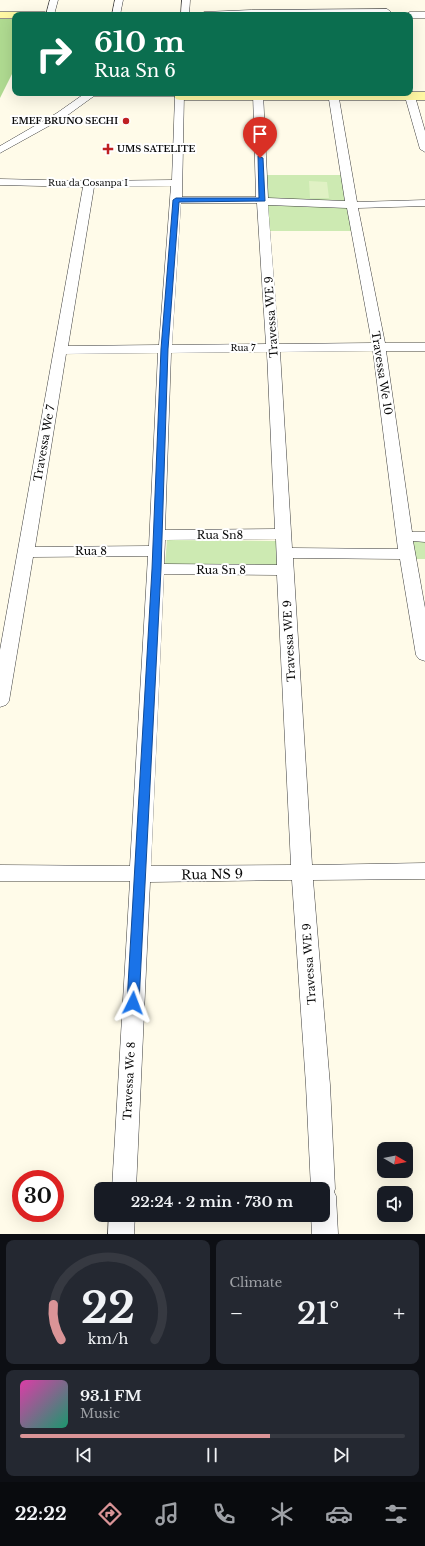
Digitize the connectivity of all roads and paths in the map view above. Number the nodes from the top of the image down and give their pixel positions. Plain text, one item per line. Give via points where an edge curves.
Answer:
1 (54, 0) edge
2 (119, 0) edge
3 (186, 0) edge
4 (317, 2) dead end
5 (251, 11) edge
6 (386, 11) edge
7 (51, 12) edge
8 (117, 12) edge
9 (185, 12) edge
10 (239, 12) edge
11 (284, 12) edge
12 (318, 12) edge
13 (352, 12) edge
14 (0, 15) edge
15 (12, 15) edge
16 (413, 15) edge
17 (425, 15) edge
18 (413, 95) edge
19 (88, 96) edge
20 (180, 96) edge
21 (258, 96) edge
22 (333, 96) edge
23 (410, 96) edge
24 (425, 96) edge
25 (425, 149) edge
26 (0, 150) edge
27 (0, 182) edge
28 (89, 184) junction
29 (176, 192) junction
30 (263, 200) junction
31 (425, 203) edge
32 (353, 206) junction
33 (379, 347) junction
34 (425, 347) edge
35 (273, 348) junction
36 (165, 349) junction
37 (60, 350) junction
38 (283, 534) junction
39 (405, 536) junction
40 (425, 537) edge
41 (157, 543) junction
42 (26, 552) junction
43 (414, 560) edge
44 (285, 561) junction
45 (156, 569) junction
46 (425, 655) edge
47 (0, 701) edge
48 (302, 872) junction
49 (425, 872) edge
50 (0, 873) edge
51 (140, 874) junction
52 (124, 1182) edge
53 (323, 1182) edge
54 (122, 1222) edge
55 (324, 1222) edge
56 (121, 1234) edge
57 (325, 1234) edge

1 - 7 street
2 - 8 street
3 - 9 street
4 - 12 street
5 - 10 street
5 - 11 street
6 - 13 street
14 - 15 main road
16 - 17 street
18 - 24 main road
19 - 26 street via 61,115
20 - 29 street
21 - 30 street, Travessa WE 9
22 - 32 street, Travessa We 10
23 - 25 street
27 - 28 street, Rua da Cosanpa I
28 - 29 street, Rua da Cosanpa I
28 - 37 street, Travessa We 7
29 - 30 street, Rua da Cosanpa I
29 - 36 street, Travessa We 8
30 - 32 street, Rua da Cosanpa I
30 - 35 street, Travessa WE 9
31 - 32 street, Rua da Cosanpa I
32 - 33 street, Travessa We 10
33 - 34 street, Rua 7
33 - 35 street, Rua 7
33 - 39 street, Travessa We 10
35 - 36 street, Rua 7
35 - 38 street, Travessa WE 9
36 - 37 street, Rua 7
36 - 41 street, Travessa We 8
37 - 42 street, Travessa We 7
38 - 41 street, Rua Sn8
38 - 44 street, Travessa WE 9
39 - 40 street
39 - 43 street, Travessa We 10
41 - 42 street, Rua 8
41 - 45 street, Travessa We 8
42 - 47 street, Travessa We 7
43 - 44 street
43 - 46 street, Travessa We 10
44 - 45 street, Rua Sn 8
44 - 48 street, Travessa WE 9
45 - 51 street, Travessa We 8
48 - 49 street, Rua NS 9
48 - 51 street, Rua NS 9
48 - 53 street, Travessa WE 9
50 - 51 street, Rua NS 9
51 - 52 street, Travessa We 8
54 - 56 street
55 - 57 street

